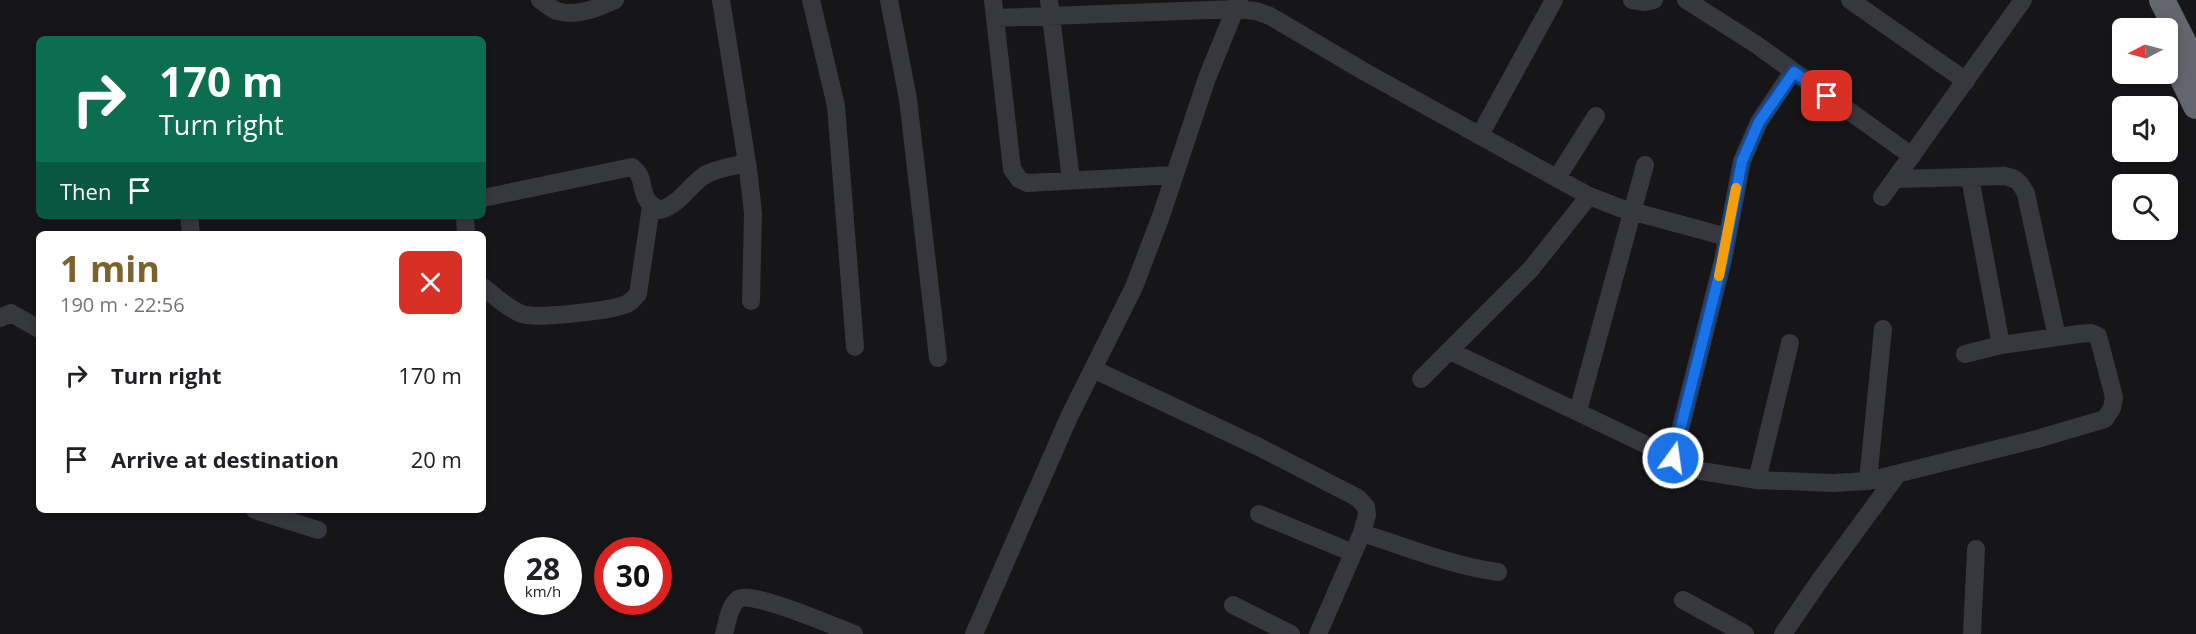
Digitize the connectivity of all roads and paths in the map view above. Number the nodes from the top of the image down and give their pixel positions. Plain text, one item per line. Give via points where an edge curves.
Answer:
1 (540, 0) edge
2 (615, 0) edge
3 (721, 0) edge
4 (811, 0) edge
5 (889, 0) edge
6 (1554, 0) edge
7 (1632, 0) edge
8 (1654, 0) edge
9 (1686, 0) edge
10 (1850, 0) edge
11 (2023, 0) edge
12 (2144, 0) edge
13 (2162, 0) edge
14 (1237, 5) edge
15 (1153, 6) edge
16 (1050, 8) edge
17 (994, 9) edge
18 (2153, 18) edge
19 (2183, 52) edge
20 (1794, 72) junction
21 (1966, 81) junction
22 (2196, 106) edge
23 (1596, 116) dead end
24 (1480, 135) junction
25 (1912, 156) junction
26 (747, 163) junction
27 (1645, 165) dead end
28 (1174, 175) junction
29 (1557, 178) junction
30 (1970, 178) junction
31 (1896, 179) junction
32 (1071, 180) junction
33 (1589, 196) junction
34 (486, 197) edge
35 (1882, 197) dead end
36 (651, 206) junction
37 (1634, 212) junction
38 (1727, 237) junction
39 (486, 289) edge
40 (751, 301) dead end
41 (0, 318) edge
42 (36, 327) edge
43 (1883, 329) dead end
44 (2057, 337) junction
45 (1790, 343) dead end
46 (2001, 345) junction
47 (855, 347) dead end
48 (1450, 351) junction
49 (1965, 354) dead end
50 (938, 358) dead end
51 (1093, 369) junction
52 (1421, 379) dead end
53 (1578, 411) junction
54 (1673, 458) junction
55 (1897, 475) junction
56 (1757, 480) junction
57 (1868, 481) junction
58 (264, 513) edge
59 (1259, 514) dead end
60 (318, 530) dead end
61 (1362, 533) junction
62 (1976, 549) dead end
63 (1353, 553) junction
64 (1498, 572) dead end
65 (1683, 600) dead end
66 (1233, 605) dead end
67 (724, 634) edge
68 (854, 634) edge
69 (974, 634) edge
70 (1291, 634) edge
71 (1318, 634) edge
72 (1745, 634) edge
73 (1783, 634) edge
74 (1972, 634) edge

1 - 2 street via 556,11 571,12 592,10
3 - 26 street
4 - 47 street via 836,106
5 - 50 street via 908,99
6 - 24 street
7 - 8 street
9 - 20 street
10 - 21 street
11 - 21 street
12 - 18 highway
13 - 19 highway
14 - 15 street
14 - 24 street via 1270,16
14 - 28 street
15 - 16 street
16 - 17 street
16 - 32 street
17 - 32 street via 1012,169 1027,183
19 - 22 highway
20 - 25 street
20 - 38 street via 1749,141
21 - 25 street
23 - 29 street
24 - 29 street
25 - 31 street
26 - 36 street via 708,173 673,206 660,210
26 - 40 street via 753,213
27 - 37 street
28 - 32 street
28 - 51 street via 1134,287
29 - 33 street
30 - 31 street
30 - 44 street via 2004,176 2021,183
30 - 46 street
31 - 35 street
33 - 37 street
33 - 48 street via 1531,269
34 - 36 street via 632,166 638,171 645,199
36 - 39 street via 638,294 632,301 588,312 533,315 521,314
37 - 38 street
37 - 53 street
38 - 54 street
41 - 42 street via 11,313
43 - 57 street
44 - 46 street
44 - 55 street via 2091,333 2098,336 2114,397 2105,419
45 - 56 street
46 - 49 street
48 - 52 street
48 - 53 street
51 - 61 street via 1358,498 1367,515
51 - 69 street
53 - 54 street
54 - 56 street via 1701,471
55 - 57 street
55 - 73 street
56 - 57 street
58 - 60 street
59 - 63 street
61 - 63 street
61 - 64 street via 1479,570
62 - 74 street
63 - 71 street
65 - 72 street
66 - 70 street
67 - 68 street via 731,608 737,599 746,596

